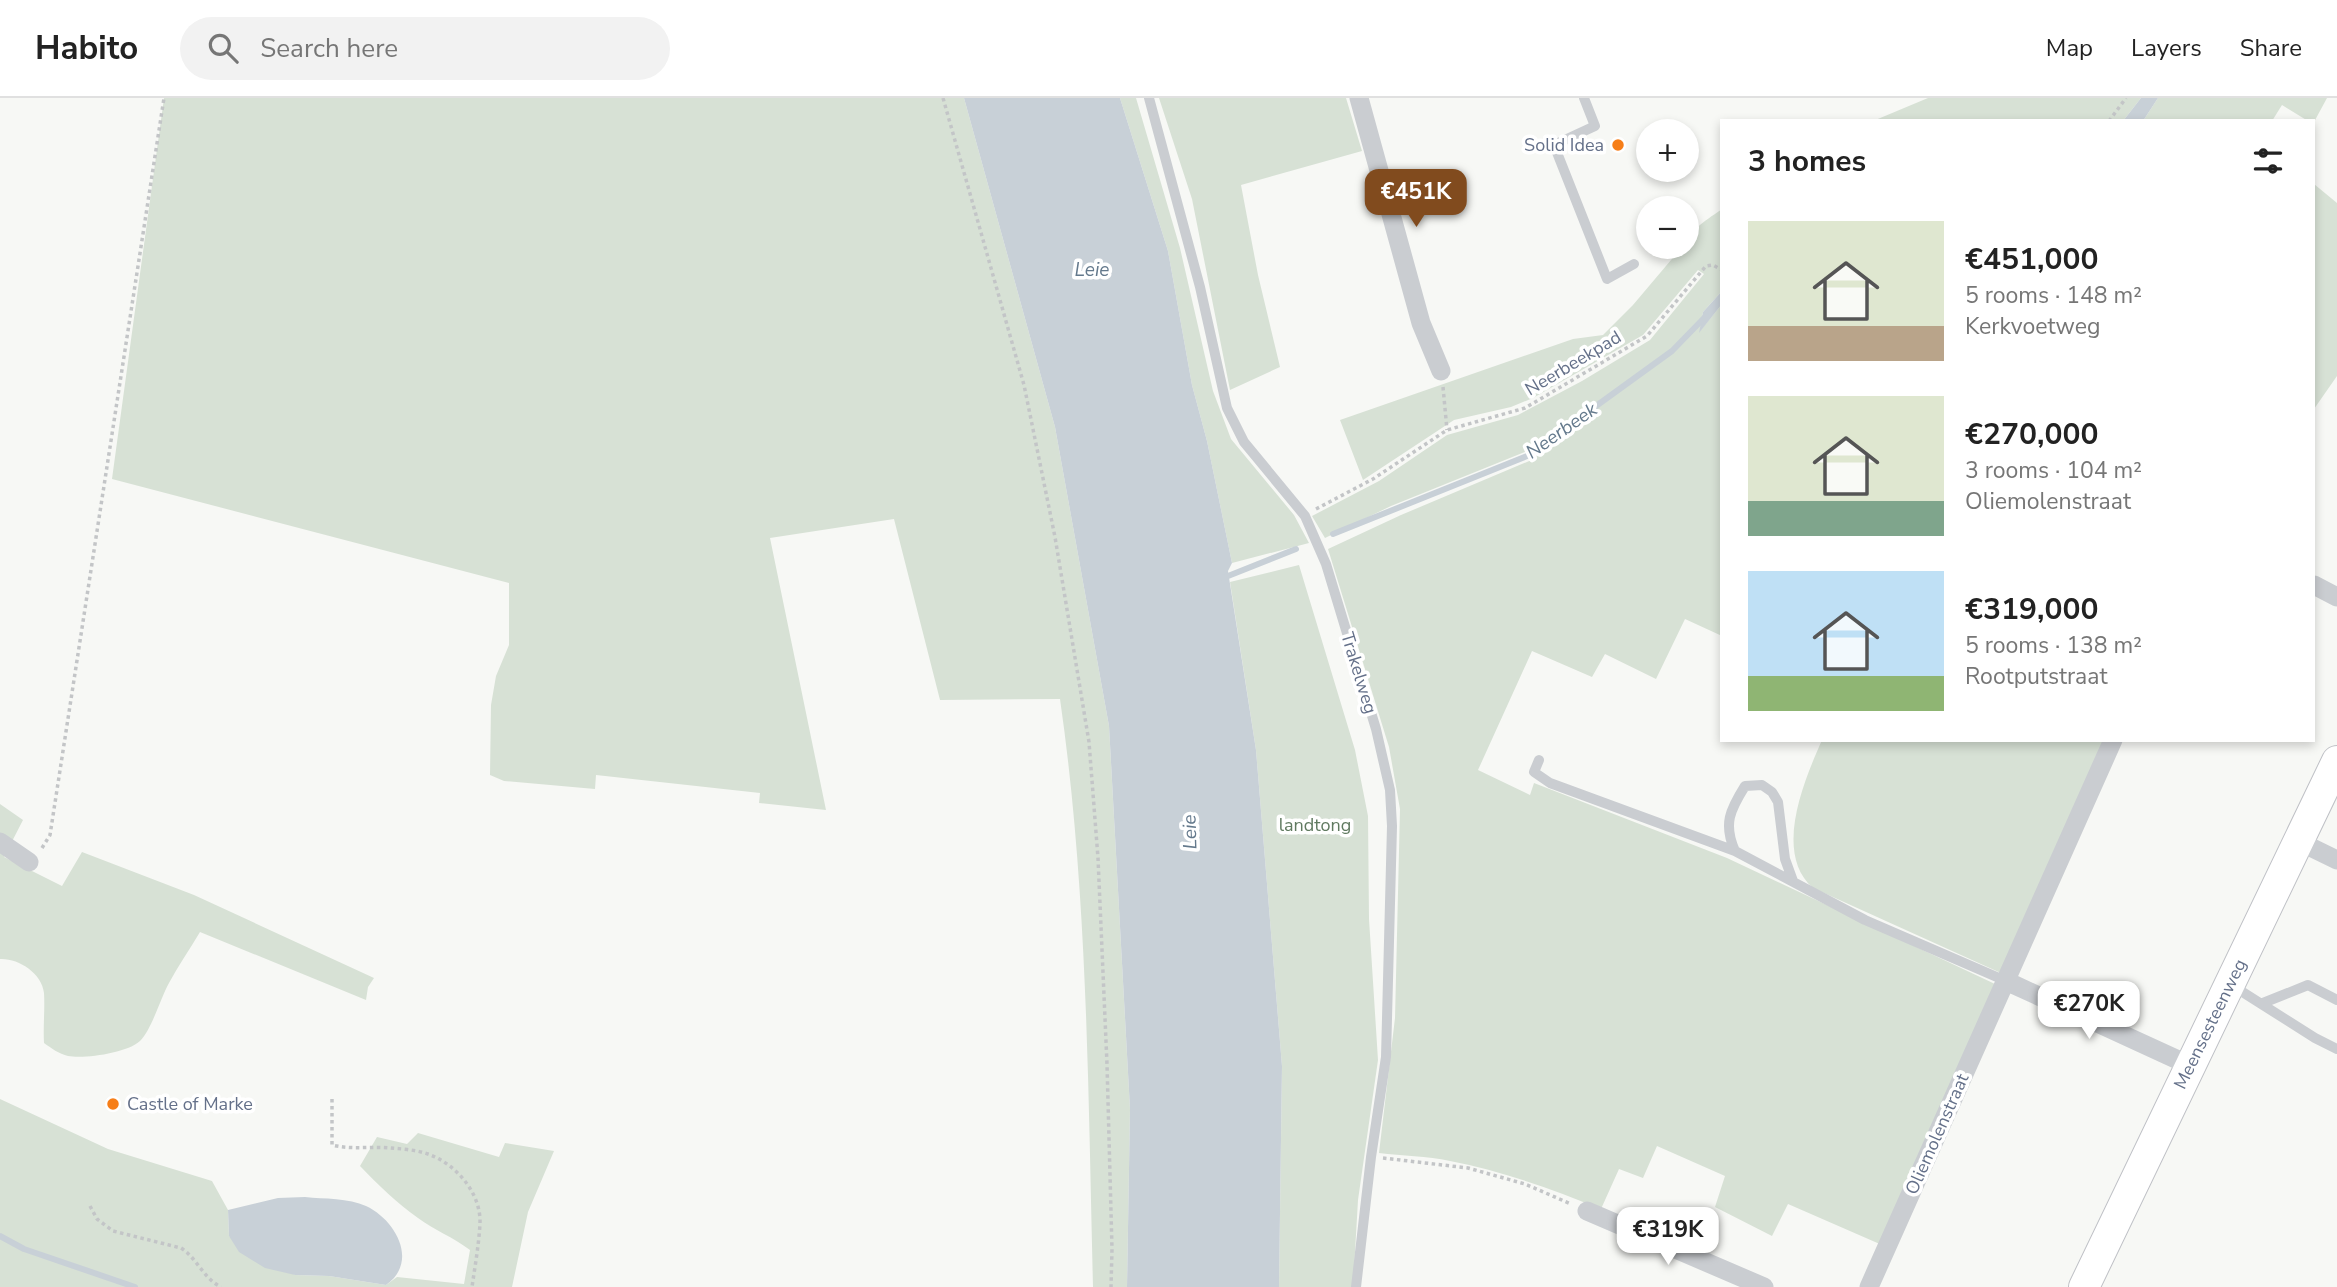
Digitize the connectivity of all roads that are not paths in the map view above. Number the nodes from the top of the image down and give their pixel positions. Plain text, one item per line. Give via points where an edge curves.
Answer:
1 (1149, 98) edge
2 (1359, 98) edge
3 (1584, 98) edge
4 (1634, 264) dead end
5 (1441, 371) road end
6 (2315, 586) edge
7 (2337, 597) edge
8 (2112, 742) edge
9 (1539, 760) dead end
10 (2337, 761) edge
11 (2298, 841) junction
12 (0, 842) edge
13 (1735, 851) junction
14 (2337, 860) edge
15 (29, 862) road end
16 (1794, 881) junction
17 (2006, 981) junction
18 (2229, 984) junction
19 (2337, 1000) edge
20 (2263, 1003) junction
21 (2337, 1049) edge
22 (2189, 1065) junction
23 (1587, 1211) road end
24 (1356, 1287) edge
25 (1764, 1287) edge
26 (1869, 1287) edge
27 (2084, 1287) edge

1 - 24 lane, Trakelweg via 1227,408 1244,442 1305,516 1326,564 1390,790 1386,1057
2 - 5 street via 1421,323
3 - 4 lane via 1595,126 1555,145 1607,279
6 - 7 street
8 - 17 street, Oliemolenstraat
9 - 13 lane via 1534,772 1550,783
10 - 11 main road, Meensesteenweg
11 - 14 street
11 - 18 main road, Meensesteenweg
12 - 15 street
13 - 16 lane
13 - 16 lane via 1728,821 1735,803 1745,786 1762,785 1778,802 1785,859
16 - 17 lane via 1865,920
17 - 22 street
17 - 26 street, Oliemolenstraat
18 - 20 lane
18 - 22 main road, Meensesteenweg
19 - 20 lane via 2308,985
20 - 21 lane
22 - 27 main road, Meensesteenweg
23 - 25 street

